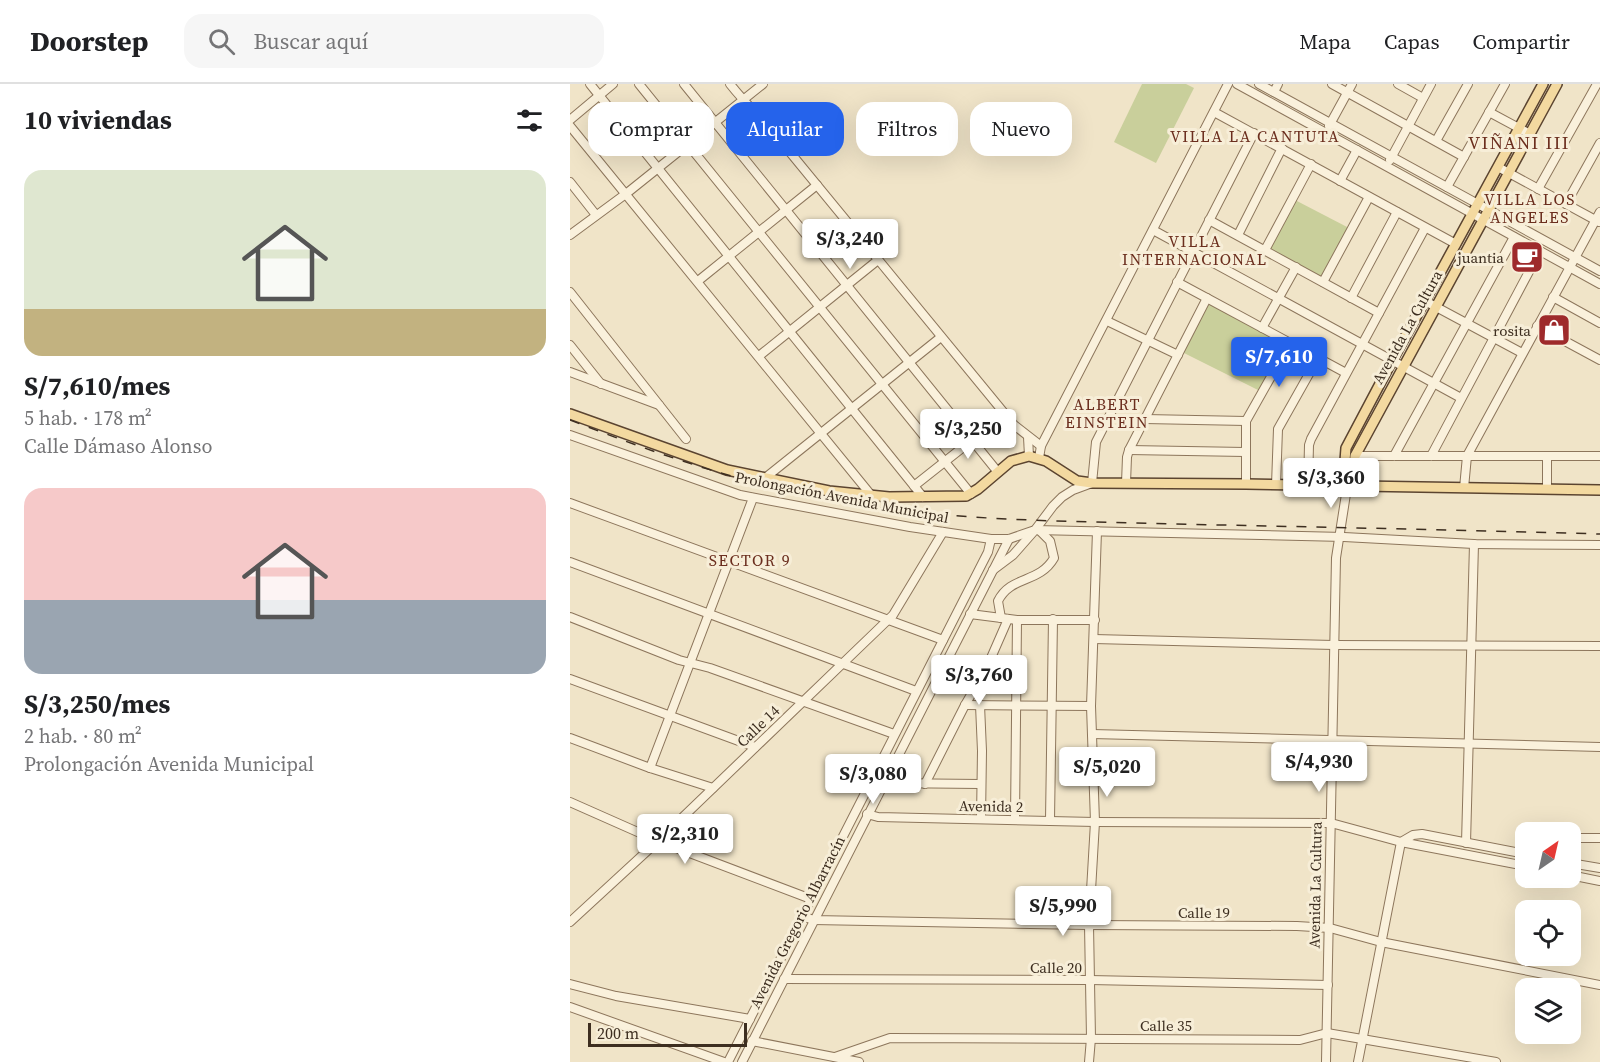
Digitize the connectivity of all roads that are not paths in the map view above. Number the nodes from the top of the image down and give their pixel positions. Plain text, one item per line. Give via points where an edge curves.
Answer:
1 (590, 84) edge
2 (613, 84) edge
3 (639, 84) edge
4 (684, 84) edge
5 (730, 84) edge
6 (763, 84) edge
7 (1237, 84) edge
8 (1260, 84) edge
9 (1332, 84) edge
10 (1352, 84) edge
11 (1398, 84) edge
12 (1431, 84) edge
13 (1468, 84) edge
14 (1505, 84) edge
15 (1544, 84) edge
16 (1557, 84) edge
17 (1597, 84) edge
18 (1227, 86) edge
19 (1276, 88) edge
20 (1347, 92) junction
21 (599, 95) junction
22 (1423, 98) junction
23 (742, 100) junction
24 (653, 102) edge
25 (1214, 112) junction
26 (1489, 112) junction
27 (570, 120) edge
28 (715, 122) junction
29 (1330, 123) junction
30 (570, 126) edge
31 (1408, 126) junction
32 (1519, 129) junction
33 (1254, 133) junction
34 (1325, 133) junction
35 (1530, 134) junction
36 (1437, 141) junction
37 (1600, 143) edge
38 (1282, 148) junction
39 (1357, 150) junction
40 (672, 156) edge
41 (697, 156) edge
42 (1391, 156) junction
43 (1464, 156) junction
44 (1311, 164) junction
45 (1386, 166) junction
46 (1498, 167) junction
47 (658, 168) junction
48 (1509, 173) junction
49 (1340, 181) junction
50 (570, 182) edge
51 (817, 185) junction
52 (1447, 187) junction
53 (1538, 189) junction
54 (627, 193) junction
55 (1369, 197) junction
56 (1478, 204) junction
57 (1566, 204) junction
58 (786, 210) junction
59 (1488, 210) junction
60 (1397, 212) junction
61 (1600, 212) edge
62 (1472, 214) junction
63 (597, 215) junction
64 (1483, 219) junction
65 (1209, 220) junction
66 (1598, 222) edge
67 (1425, 228) junction
68 (1153, 230) junction
69 (758, 232) junction
70 (570, 235) edge
71 (1238, 236) junction
72 (1514, 237) junction
73 (1456, 244) junction
74 (1265, 250) junction
75 (1193, 251) junction
76 (1540, 251) junction
77 (729, 255) junction
78 (1575, 257) junction
79 (878, 260) junction
80 (1296, 267) junction
81 (1570, 267) junction
82 (1600, 271) edge
83 (698, 281) junction
84 (1177, 282) junction
85 (1323, 282) junction
86 (1600, 284) edge
87 (846, 285) junction
88 (570, 292) edge
89 (1553, 297) junction
90 (1207, 298) junction
91 (1279, 298) junction
92 (1351, 298) junction
93 (1425, 301) junction
94 (819, 307) junction
95 (1435, 307) junction
96 (1379, 313) junction
97 (1107, 321) junction
98 (1466, 323) junction
99 (1600, 323) edge
100 (1538, 326) junction
101 (1262, 328) junction
102 (790, 331) junction
103 (941, 337) junction
104 (1493, 338) junction
105 (1148, 340) junction
106 (1290, 343) junction
107 (1362, 344) junction
108 (570, 345) edge
109 (1522, 353) junction
110 (1178, 355) junction
111 (759, 356) junction
112 (1318, 358) junction
113 (1600, 360) edge
114 (1392, 361) junction
115 (909, 363) junction
116 (1403, 366) junction
117 (570, 372) edge
118 (1346, 373) junction
119 (1433, 383) junction
120 (601, 384) junction
121 (882, 384) junction
122 (1461, 398) junction
123 (660, 405) junction
124 (852, 408) junction
125 (1005, 414) junction
126 (574, 416) edge
127 (1145, 419) junction
128 (1246, 421) junction
129 (570, 424) edge
130 (821, 433) junction
131 (570, 435) edge
132 (1028, 437) junction
133 (686, 439) dead end
134 (972, 440) junction
135 (1041, 446) junction
136 (1129, 450) junction
137 (1245, 452) junction
138 (1355, 456) junction
139 (1394, 456) junction
140 (1431, 456) junction
141 (1467, 456) junction
142 (1547, 456) junction
143 (1600, 456) edge
144 (1034, 457) junction
145 (945, 462) junction
146 (997, 471) junction
147 (765, 478) junction
148 (1092, 483) junction
149 (1126, 483) junction
150 (1246, 484) junction
151 (1276, 485) junction
152 (914, 486) junction
153 (1308, 486) junction
154 (1464, 488) junction
155 (1347, 489) junction
156 (1547, 489) junction
157 (1600, 490) edge
158 (971, 494) junction
159 (872, 495) junction
160 (923, 497) junction
161 (753, 498) junction
162 (570, 503) edge
163 (1038, 531) junction
164 (1097, 531) junction
165 (943, 532) junction
166 (1339, 537) junction
167 (991, 539) junction
168 (1009, 539) junction
169 (1474, 544) junction
170 (1600, 545) edge
171 (570, 562) edge
172 (729, 562) junction
173 (993, 570) junction
174 (708, 614) junction
175 (970, 614) junction
176 (570, 617) edge
177 (1004, 619) junction
178 (1053, 619) junction
179 (1017, 620) junction
180 (1095, 620) junction
181 (888, 621) junction
182 (1094, 639) junction
183 (943, 640) junction
184 (1334, 645) junction
185 (1471, 645) junction
186 (1600, 646) edge
187 (690, 662) junction
188 (842, 664) junction
189 (570, 679) edge
190 (916, 691) junction
191 (801, 702) junction
192 (965, 705) junction
193 (980, 705) junction
194 (1017, 706) junction
195 (1052, 706) junction
196 (1091, 706) junction
197 (669, 716) junction
198 (894, 734) junction
199 (1092, 734) junction
200 (570, 738) edge
201 (1332, 740) junction
202 (1468, 744) junction
203 (755, 747) junction
204 (1600, 747) edge
205 (650, 768) junction
206 (884, 783) junction
207 (925, 784) junction
208 (980, 784) junction
209 (713, 788) junction
210 (570, 802) edge
211 (867, 814) junction
212 (981, 819) junction
213 (1015, 819) junction
214 (1050, 820) junction
215 (1095, 822) junction
216 (1331, 823) junction
217 (1581, 838) edge
218 (1600, 838) edge
219 (658, 842) junction
220 (1401, 842) junction
221 (1466, 843) junction
222 (1487, 848) junction
223 (1515, 852) edge
224 (1472, 855) junction
225 (1515, 864) edge
226 (1581, 865) edge
227 (1600, 868) edge
228 (1581, 877) edge
229 (1600, 881) edge
230 (811, 899) junction
231 (803, 916) junction
232 (813, 920) junction
233 (570, 922) edge
234 (1089, 925) junction
235 (1330, 928) junction
236 (1382, 942) junction
237 (784, 979) junction
238 (1090, 980) junction
239 (570, 984) edge
240 (1328, 985) junction
241 (1600, 986) edge
242 (570, 1007) edge
243 (750, 1019) junction
244 (1327, 1033) junction
245 (1091, 1038) junction
246 (1363, 1039) junction
247 (752, 1041) junction
248 (835, 1057) junction
249 (726, 1062) edge
250 (742, 1062) edge
251 (859, 1062) edge
252 (1089, 1062) edge
253 (1326, 1062) edge
254 (1358, 1062) edge
255 (1496, 1062) edge

1 - 21 street
2 - 21 street
3 - 24 street
4 - 28 street
5 - 23 street
6 - 23 street
7 - 18 street
7 - 34 street
8 - 19 street
9 - 20 street
10 - 20 street
11 - 22 street
12 - 22 street
13 - 36 street
14 - 26 street
15 - 32 main road, Avenida La Cultura
16 - 35 main road, Avenida La Cultura
17 - 53 street
18 - 25 street
19 - 29 street
20 - 29 street
20 - 31 street
21 - 27 street
21 - 47 street
22 - 31 street
23 - 28 street
23 - 51 street via 754,109
25 - 33 street
25 - 68 street
26 - 32 street
26 - 43 street
28 - 58 street
29 - 34 street
29 - 42 street
30 - 54 street
31 - 36 street
31 - 42 street
32 - 35 street
32 - 46 main road, Avenida La Cultura
33 - 38 street
33 - 65 street
34 - 39 street
35 - 48 main road, Avenida La Cultura
36 - 43 street
37 - 57 street
38 - 44 street
38 - 71 street
39 - 45 street
39 - 49 street
40 - 47 street
41 - 69 street
42 - 45 street
42 - 52 street
43 - 52 street
44 - 49 street
44 - 74 street
45 - 62 street
46 - 48 street
46 - 56 main road, Avenida La Cultura
47 - 54 street
47 - 77 street
48 - 53 street
48 - 59 main road, Avenida La Cultura
49 - 55 street
50 - 63 street
51 - 58 street
51 - 79 street
52 - 56 street
53 - 57 street
54 - 63 street
54 - 83 street
55 - 60 street
55 - 85 street
56 - 59 street
56 - 62 main road, Avenida La Cultura
57 - 66 street
58 - 69 street
58 - 87 street
59 - 64 main road, Avenida La Cultura
59 - 78 street
60 - 67 street
60 - 92 street
61 - 66 street
62 - 64 street
62 - 73 main road, Avenida La Cultura
63 - 70 street
64 - 72 street
64 - 95 main road, Avenida La Cultura
65 - 71 street
65 - 75 street
66 - 78 street
67 - 73 street
67 - 96 street
68 - 75 street
68 - 97 street
69 - 77 street
69 - 94 street
71 - 74 street
72 - 76 street
72 - 98 street
73 - 93 main road, Avenida La Cultura
74 - 80 street
75 - 84 street
75 - 91 street
76 - 81 street
76 - 104 street
77 - 83 street
77 - 102 street
78 - 81 street
78 - 82 street
79 - 87 street
79 - 103 street
80 - 85 street
80 - 91 street
81 - 86 street
81 - 89 street
83 - 111 street
84 - 90 street
84 - 105 street
85 - 92 street
87 - 94 street
87 - 115 street
88 - 123 street
89 - 99 street
89 - 100 street
90 - 101 street
90 - 110 street
91 - 101 street
91 - 107 street
92 - 96 street
93 - 95 street
93 - 114 main road, Avenida La Cultura
94 - 102 street
94 - 121 street
95 - 98 street
95 - 116 main road, Avenida La Cultura
96 - 107 street
97 - 105 street
97 - 135 street
98 - 104 street
98 - 119 street
100 - 109 street
100 - 113 street
101 - 106 street
102 - 111 street
102 - 124 street
103 - 115 street
103 - 125 street
104 - 109 street
104 - 122 street
105 - 110 street
105 - 148 street via 1096,442
106 - 112 street
106 - 128 street
107 - 114 street
107 - 118 street
108 - 120 street
109 - 141 street
110 - 127 street
111 - 130 street
112 - 118 street
112 - 151 street via 1278,429
114 - 116 street
114 - 155 main road, Avenida La Cultura via 1346,448
115 - 121 street
115 - 134 street
116 - 119 street
116 - 138 main road, Avenida La Cultura
117 - 120 street
118 - 153 street via 1311,439
119 - 122 street
119 - 139 street
120 - 123 street
121 - 124 street
121 - 145 street
122 - 140 street
123 - 133 street
124 - 130 street
124 - 152 street
125 - 132 street
125 - 134 street
126 - 129 street
126 - 147 main road, Prolongación Avenida Municipal via 727,470
127 - 128 street
127 - 136 street
128 - 137 street
130 - 147 street
130 - 159 street
131 - 161 street, Prolongación Avenida Municipal
132 - 135 street
132 - 144 street
134 - 145 street
134 - 146 street
135 - 144 street
136 - 137 street
136 - 149 street
137 - 150 street
138 - 139 street
138 - 155 main road, Avenida La Cultura
139 - 140 street
140 - 141 street
141 - 142 street
141 - 154 street
142 - 143 street
142 - 156 street
144 - 146 main road via 1016,459
144 - 148 main road via 1077,481
145 - 152 street
145 - 158 street
146 - 158 main road
147 - 159 main road, Prolongación Avenida Municipal
148 - 149 main road
148 - 163 street via 1062,497
149 - 150 main road
150 - 151 main road
151 - 153 main road
152 - 160 street
153 - 155 main road
154 - 155 main road
154 - 156 main road
155 - 166 street, Avenida La Cultura
156 - 157 main road
158 - 160 main road, Prolongación Avenida Municipal
159 - 160 main road, Prolongación Avenida Municipal
161 - 165 street, Prolongación Avenida Municipal
161 - 172 street
162 - 172 street
163 - 164 street, Prolongación Avenida Municipal
163 - 168 street, Prolongación Avenida Municipal
163 - 173 street
163 - 177 street via 1050,541 1054,558 1038,576 1006,589 998,601
164 - 166 street
164 - 180 street
165 - 167 street, Prolongación Avenida Municipal
165 - 181 street, Calle 14
166 - 169 street
166 - 184 street, Avenida La Cultura
167 - 168 street, Prolongación Avenida Municipal
167 - 183 street, Avenida Gregorio Albarracín
168 - 173 street, Avenida Gregorio Albarracín
169 - 170 street
169 - 185 street
171 - 174 street
172 - 174 street
172 - 181 street
173 - 175 street, Avenida Gregorio Albarracín
174 - 187 street
174 - 188 street
175 - 177 street
175 - 206 street, Avenida Gregorio Albarracín
176 - 187 street
177 - 179 street
177 - 192 street via 987,667
178 - 179 street
178 - 180 street
178 - 195 street
179 - 194 street
180 - 182 street
181 - 183 street
181 - 188 street, Calle 14
182 - 184 street
182 - 196 street
183 - 190 street, Avenida Gregorio Albarracín
184 - 185 street
184 - 201 street, Avenida La Cultura
185 - 186 street
185 - 202 street
187 - 191 street
187 - 197 street
188 - 190 street
188 - 191 street, Calle 14
189 - 197 street
190 - 198 street, Avenida Gregorio Albarracín
191 - 198 street
191 - 203 street, Calle 14
192 - 193 street
192 - 207 street
193 - 194 street
193 - 208 street
194 - 195 street
194 - 213 street
195 - 196 street
195 - 214 street
196 - 199 street
197 - 203 street
197 - 205 street
198 - 230 street, Avenida Gregorio Albarracín
199 - 201 street
199 - 215 street
200 - 205 street
201 - 202 street
201 - 216 street, Avenida La Cultura
202 - 204 street
202 - 221 street
203 - 209 street, Calle 14
205 - 209 street
206 - 207 street
206 - 211 street, Avenida Gregorio Albarracín
207 - 208 street
208 - 212 street
209 - 219 street, Calle 14
210 - 219 street
211 - 212 street, Avenida 2
211 - 232 street, Avenida Gregorio Albarracín
212 - 213 street, Avenida 2
213 - 214 street, Avenida 2
214 - 215 street, Avenida 2
215 - 216 street, Avenida 2
215 - 234 street
216 - 220 street, Avenida 2
216 - 235 street, Avenida La Cultura
217 - 218 street
219 - 230 street
219 - 233 street, Calle 14
220 - 221 street, Avenida 2 via 1417,834
220 - 224 street, Avenida 2
220 - 236 street
221 - 222 street, Avenida 2
222 - 223 street, Avenida 2
222 - 224 street
224 - 225 street, Avenida 2
226 - 227 street
228 - 229 street
230 - 231 street, Avenida Gregorio Albarracín
231 - 232 street, Calle 19
231 - 243 street, Avenida Gregorio Albarracín
232 - 234 street, Calle 19
232 - 237 street, Avenida Gregorio Albarracín
234 - 235 street, Calle 19
234 - 238 street
235 - 236 street, Calle 19
235 - 240 street, Avenida La Cultura
236 - 241 street, Calle 19
236 - 246 street
237 - 238 street, Calle 20
237 - 247 street, Avenida Gregorio Albarracín
238 - 240 street, Calle 20
238 - 245 street
239 - 243 street
240 - 244 street, Avenida La Cultura
242 - 249 street
243 - 249 street, Avenida Gregorio Albarracín
244 - 245 street, Calle 35 via 1300,1040
244 - 246 street, Calle 35
244 - 253 street, Avenida La Cultura
245 - 248 street, Calle 35 via 891,1038
245 - 252 street
246 - 254 street
246 - 255 street, Calle 35
247 - 248 street
247 - 250 street, Avenida Gregorio Albarracín
248 - 251 street

